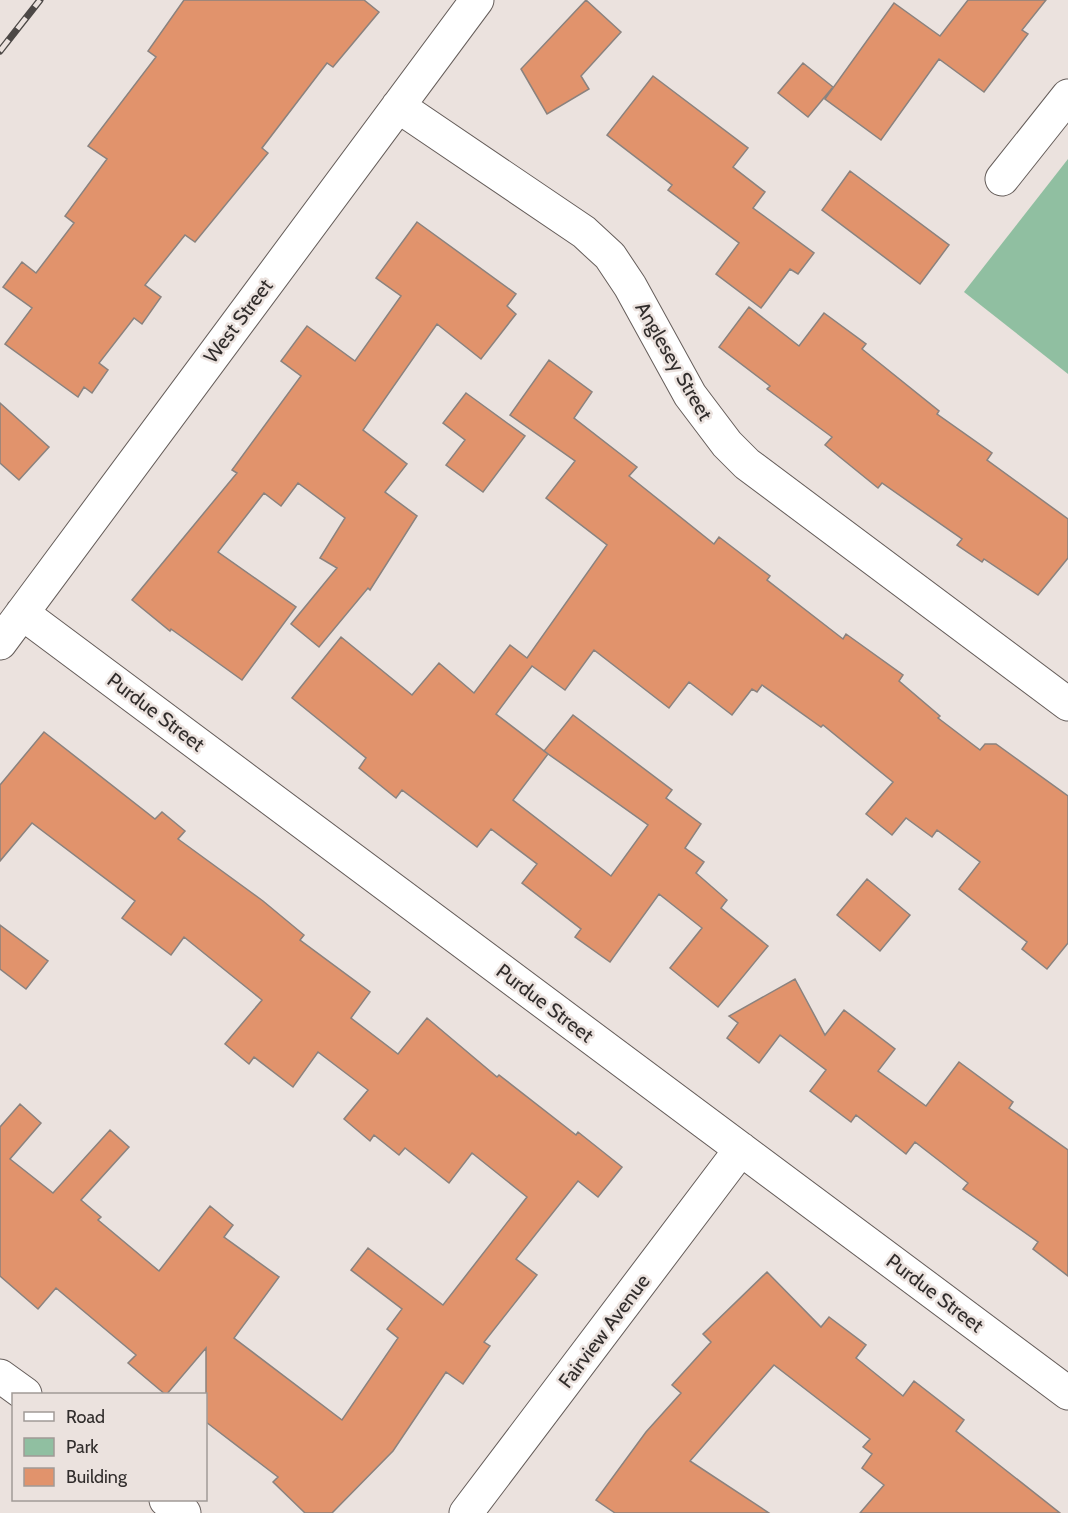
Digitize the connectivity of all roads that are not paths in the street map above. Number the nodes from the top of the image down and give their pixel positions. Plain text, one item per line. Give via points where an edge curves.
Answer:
1 (477, 0) edge
2 (1068, 96) edge
3 (398, 106) junction
4 (1002, 179) dead end
5 (22, 613) junction
6 (0, 643) edge
7 (1068, 704) edge
8 (741, 1149) junction
9 (0, 1376) edge
10 (22, 1393) edge
11 (1068, 1393) edge
12 (167, 1501) edge
13 (184, 1513) edge
14 (466, 1513) edge

1 - 3 street, West Street
2 - 4 street
3 - 5 street, West Street
3 - 7 street, Anglesey Street via 584,232 610,256 690,395 747,464
5 - 6 street, West Street
5 - 8 street, Purdue Street
8 - 11 street, Purdue Street
8 - 14 street, Fairview Avenue
9 - 10 street
12 - 13 street

